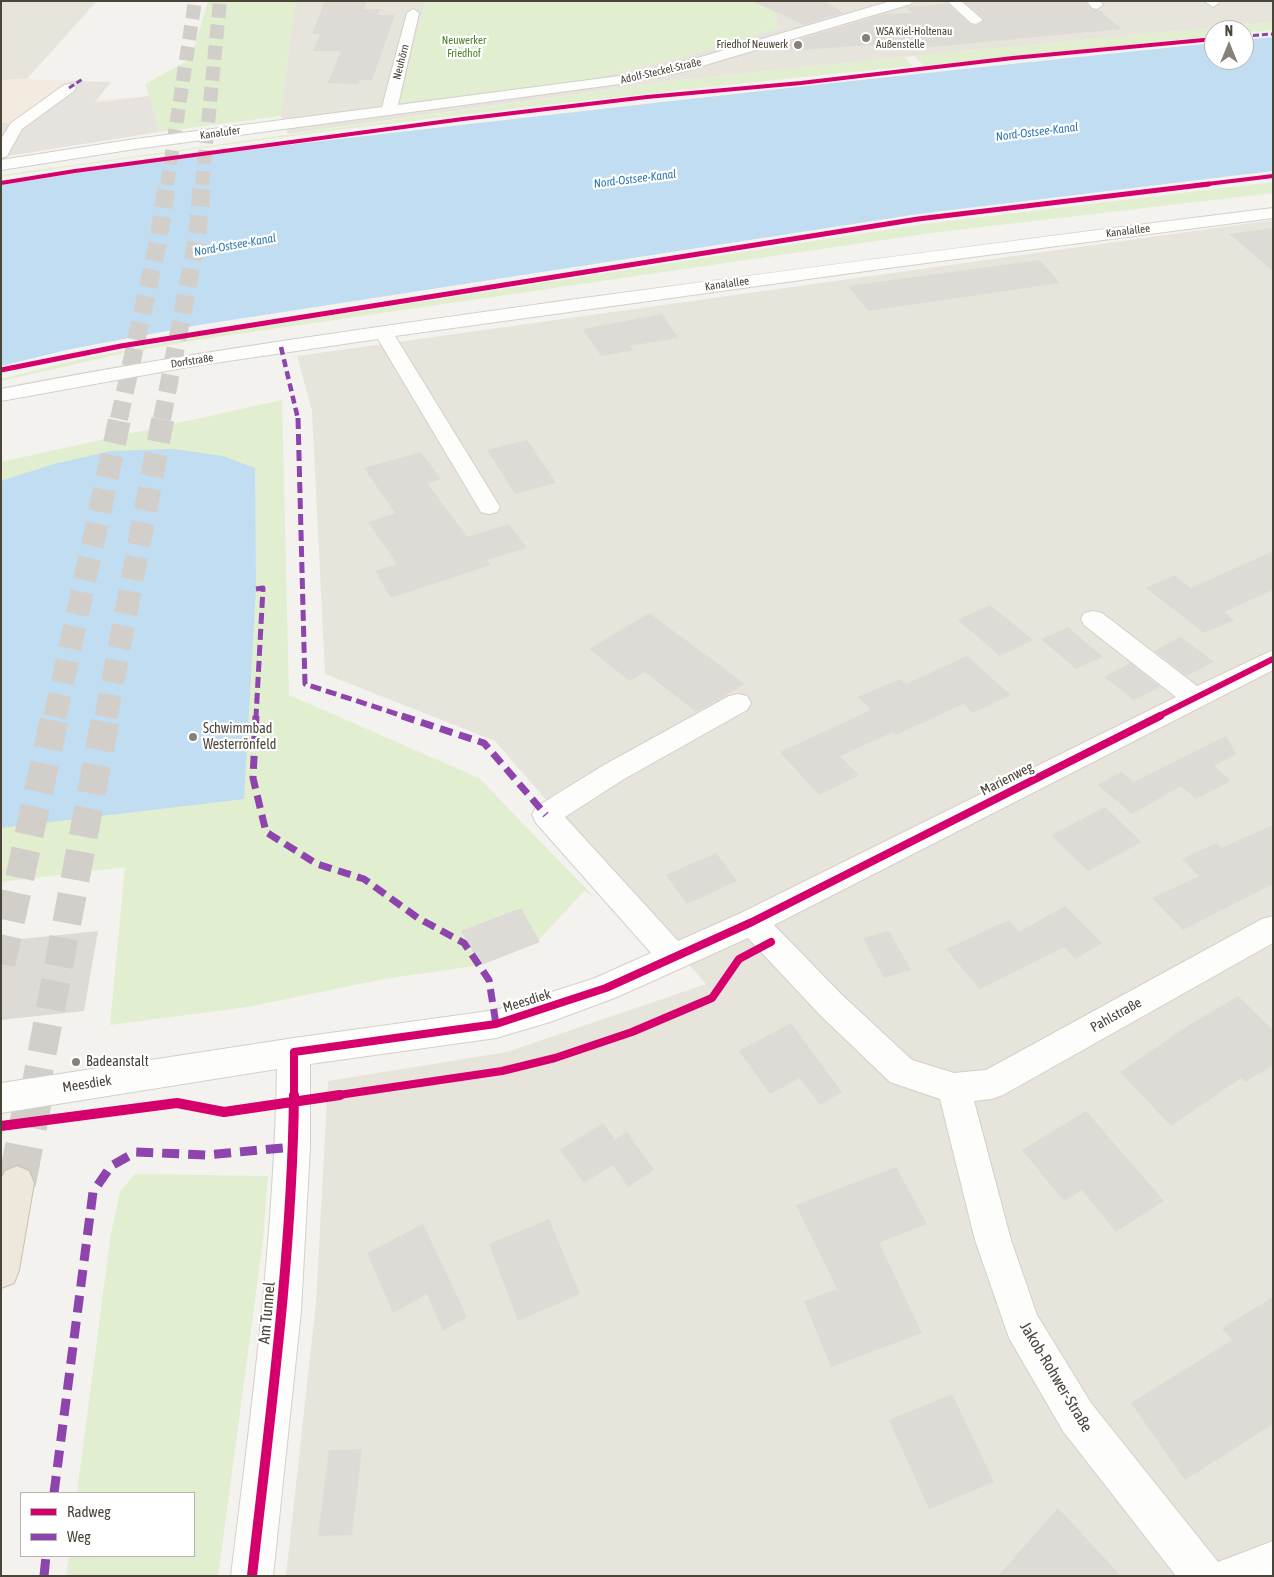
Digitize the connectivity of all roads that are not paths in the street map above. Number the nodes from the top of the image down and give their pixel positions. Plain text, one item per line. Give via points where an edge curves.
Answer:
1 (906, 1) edge
2 (953, 1) edge
3 (413, 13) dead end
4 (976, 20) dead end
5 (69, 88) dead end
6 (440, 104) joint
7 (389, 110) junction
8 (9, 126) edge
9 (1, 153) edge
10 (1, 164) edge
11 (1273, 212) edge
12 (383, 332) junction
13 (1, 396) edge
14 (489, 507) dead end
15 (1093, 619) dead end
16 (1273, 659) edge
17 (1195, 698) junction
18 (738, 703) dead end
19 (752, 922) junction
20 (1273, 928) edge
21 (674, 958) junction
22 (294, 1052) junction
23 (954, 1088) junction
24 (1, 1098) edge
25 (17, 1183) tunnel mouth
26 (1, 1270) edge
27 (1273, 1562) edge
28 (252, 1576) edge
29 (1203, 1576) edge
30 (1234, 1576) edge

1 - 6 street, Adolf-Steckel-Straße via 680,68 602,83
2 - 4 street
3 - 7 street, Neuhörn
5 - 8 street
6 - 7 street, Kanalufer
7 - 10 street, Kanalufer
8 - 9 street
11 - 12 street, Kanalallee via 888,261
12 - 13 street, Dorfstraße via 89,377
12 - 14 street
15 - 17 street
16 - 17 street, Marienweg
17 - 19 street, Marienweg
18 - 21 street via 614,772 546,815
19 - 21 street, Meesdiek
19 - 23 street via 902,1072
20 - 23 street, Pahlstraße via 991,1084
21 - 22 street, Meesdiek via 606,988 496,1024
22 - 24 street, Meesdiek
22 - 28 street, Am Tunnel via 293,1147 282,1311
23 - 29 street, Jakob-Rohwer-Straße via 993,1240 1022,1325 1077,1417
25 - 26 highway
27 - 30 street

